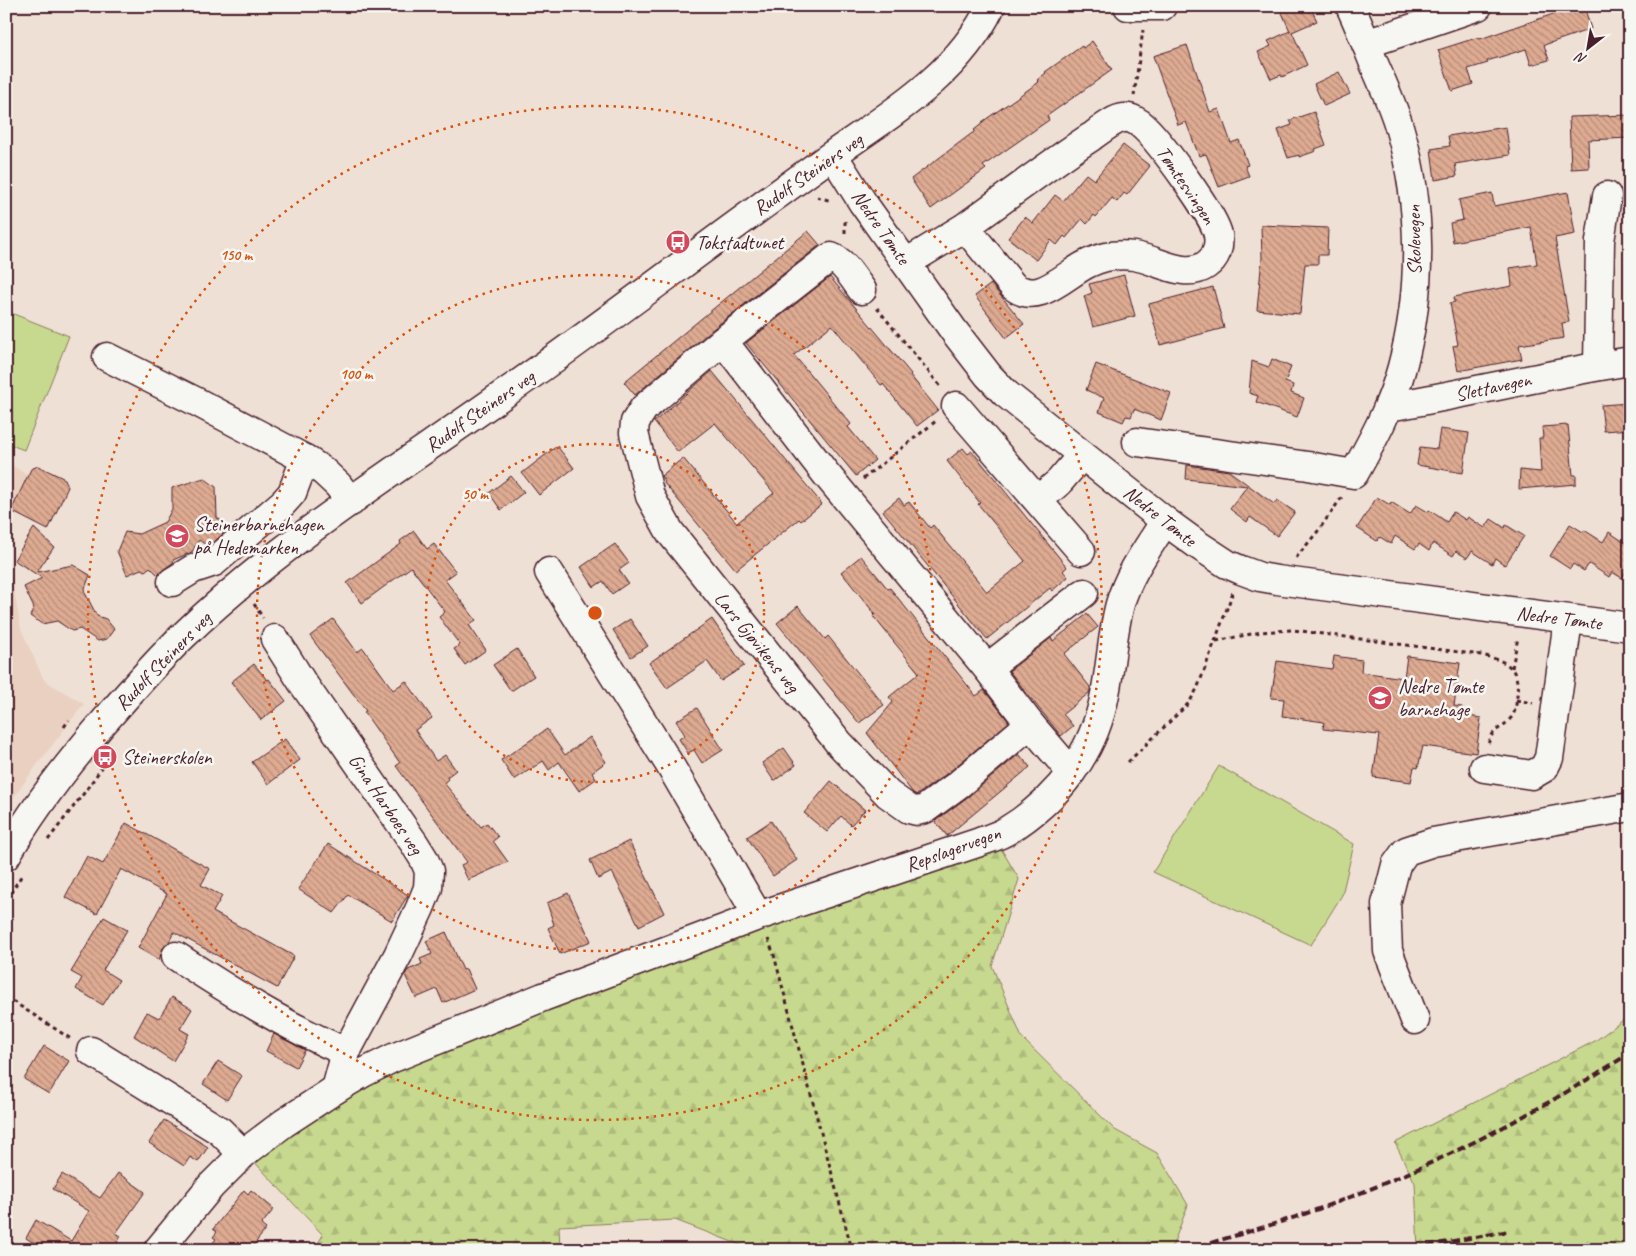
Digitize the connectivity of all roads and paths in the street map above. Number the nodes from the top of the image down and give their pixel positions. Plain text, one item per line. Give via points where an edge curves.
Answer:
1 (991, 6) edge
2 (1350, 6) edge
3 (1478, 6) edge
4 (1145, 11) edge
5 (1366, 44) junction
6 (1131, 119) junction
7 (833, 155) junction
8 (1607, 196) dead end
9 (814, 198) dead end
10 (833, 201) dead end
11 (965, 227) junction
12 (906, 264) junction
13 (862, 290) joint
14 (723, 341) junction
15 (107, 357) dead end
16 (1630, 362) edge
17 (1598, 366) junction
18 (956, 406) junction
19 (1388, 407) junction
20 (1137, 442) dead end
21 (1082, 455) junction
22 (304, 459) junction
23 (1354, 474) junction
24 (843, 494) junction
25 (1038, 500) junction
26 (351, 502) junction
27 (1165, 521) junction
28 (1082, 551) dead end
29 (1294, 561) dead end
30 (1241, 570) junction
31 (550, 572) dead end
32 (172, 582) dead end
33 (1084, 593) dead end
34 (261, 597) dead end
35 (247, 610) dead end
36 (1521, 614) junction
37 (1568, 620) junction
38 (1630, 627) edge
39 (275, 640) dead end
40 (1216, 640) junction
41 (987, 668) junction
42 (1512, 668) junction
43 (1030, 724) junction
44 (109, 758) dead end
45 (1128, 762) dead end
46 (1484, 768) joint
47 (1071, 772) junction
48 (1630, 807) edge
49 (43, 846) dead end
50 (16, 863) edge
51 (6, 900) edge
52 (758, 916) junction
53 (176, 956) dead end
54 (6, 997) edge
55 (1415, 1020) dead end
56 (91, 1051) joint
57 (346, 1052) junction
58 (336, 1089) junction
59 (243, 1154) junction
60 (158, 1250) edge
61 (852, 1250) edge

1 - 7 street, Rudolf Steiners veg via 977,32 937,79
2 - 5 street, Skolevegen
3 - 5 street
4 - 6 path
5 - 19 street, Skolevegen via 1400,129 1416,222 1412,317 1402,367
6 - 11 street via 1116,120
6 - 11 street, Tømtesvingen via 1145,127 1173,161 1212,221 1218,234 1218,249 1204,266 1177,269 1136,256 1112,256 1088,263 1047,289 1030,294 1013,286
7 - 12 street, Nedre Tømte via 862,203
7 - 26 street, Rudolf Steiners veg via 522,382
8 - 17 street via 1600,241
9 - 10 path
11 - 12 street
12 - 21 street, Nedre Tømte via 988,375 1005,393
13 - 14 street, Lars Gjøvikens veg via 841,263 831,257
13 - 18 path
14 - 24 street
14 - 43 street, Lars Gjøvikens veg via 644,408 634,428 650,496 670,532 704,577 839,743 888,794 909,809 925,809
15 - 22 street
16 - 17 street, Slettavegen
17 - 19 street, Slettavegen
18 - 24 path
18 - 25 street
19 - 23 street, Skolevegen
20 - 23 street
21 - 25 street
21 - 27 street, Nedre Tømte
22 - 26 street via 323,470
22 - 32 street via 292,493 283,503 214,562 193,569
23 - 29 path via 1335,508
24 - 41 street
25 - 28 street
26 - 50 street, Rudolf Steiners veg via 269,563 184,636 130,692 52,785
27 - 30 street, Nedre Tømte via 1214,556
27 - 47 street, Repslagervegen via 1128,581 1120,605 1099,718
30 - 36 street, Nedre Tømte via 1277,580
30 - 40 path
31 - 52 street via 668,762
33 - 41 street
34 - 35 path
36 - 37 street, Nedre Tømte
36 - 42 path
37 - 38 street, Nedre Tømte
37 - 46 street via 1547,763 1532,775
39 - 57 street, Gina Harboes veg via 414,843 429,871 428,888 420,908
40 - 42 path via 1293,630 1481,656
40 - 45 path via 1189,703
41 - 43 street
42 - 46 path via 1518,682 1515,708 1511,718 1490,736
43 - 47 street
44 - 49 path
47 - 52 street, Repslagervegen via 1056,792 1007,831
48 - 55 street via 1433,842 1406,851 1396,865 1386,904 1388,951
50 - 51 path
52 - 58 street, Repslagervegen via 393,1058
52 - 61 path via 774,955
53 - 57 street via 242,999 305,1034
54 - 56 path
56 - 59 street via 220,1131
57 - 58 street, Gina Harboes veg
58 - 59 street
59 - 60 street via 211,1186

